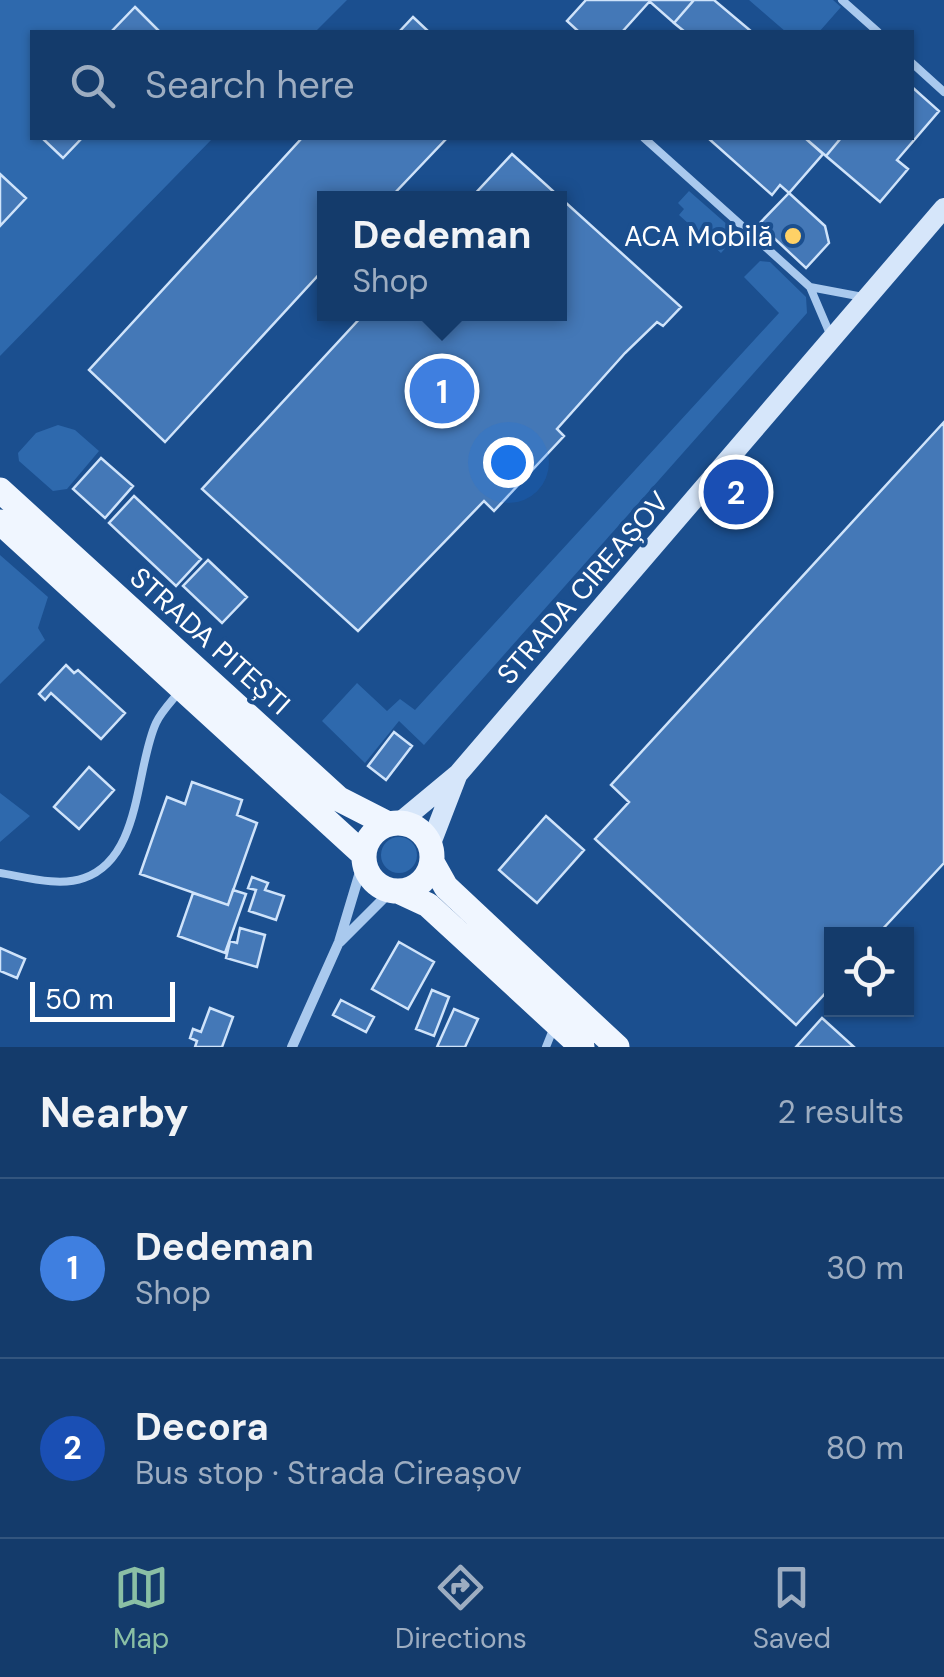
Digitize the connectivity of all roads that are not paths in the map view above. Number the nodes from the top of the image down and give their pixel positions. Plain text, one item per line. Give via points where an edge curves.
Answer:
1 (842, 0) edge
2 (876, 30) edge
3 (914, 65) edge
4 (944, 92) edge
5 (646, 140) edge
6 (944, 208) edge
7 (810, 287) junction
8 (868, 297) junction
9 (832, 339) junction
10 (0, 490) edge
11 (0, 522) edge
12 (182, 688) junction
13 (458, 774) junction
14 (393, 823) junction
15 (431, 854) junction
16 (363, 858) junction
17 (0, 873) edge
18 (395, 892) junction
19 (339, 942) junction
20 (556, 1023) junction
21 (292, 1047) edge
22 (546, 1047) edge
23 (582, 1047) edge
24 (617, 1047) edge

1 - 2 lane
3 - 4 lane
5 - 7 lane
6 - 8 main road, STRADA CIREAȘOV
7 - 8 lane
7 - 9 lane
8 - 9 main road, STRADA CIREAȘOV
9 - 13 main road, STRADA CIREAȘOV
10 - 14 main road, STRADA PITEȘTI via 339,799
11 - 12 main road, STRADA PITEȘTI
12 - 16 main road, STRADA PITEȘTI
12 - 17 lane via 156,722 131,816 108,863 84,878 52,881
13 - 14 main road, STRADA CIREAȘOV
13 - 15 main road, STRADA CIREAȘOV
14 - 15 main road, STRADA PITEȘTI via 421,832
14 - 16 main road via 376,830
15 - 18 main road via 421,883
15 - 24 main road, STRADA PITEȘTI via 446,887
16 - 18 main road, STRADA PITEȘTI via 372,881
16 - 19 street
18 - 19 street
18 - 20 main road, STRADA PITEȘTI via 428,905
19 - 21 street
20 - 22 lane
20 - 23 main road, STRADA PITEȘTI

